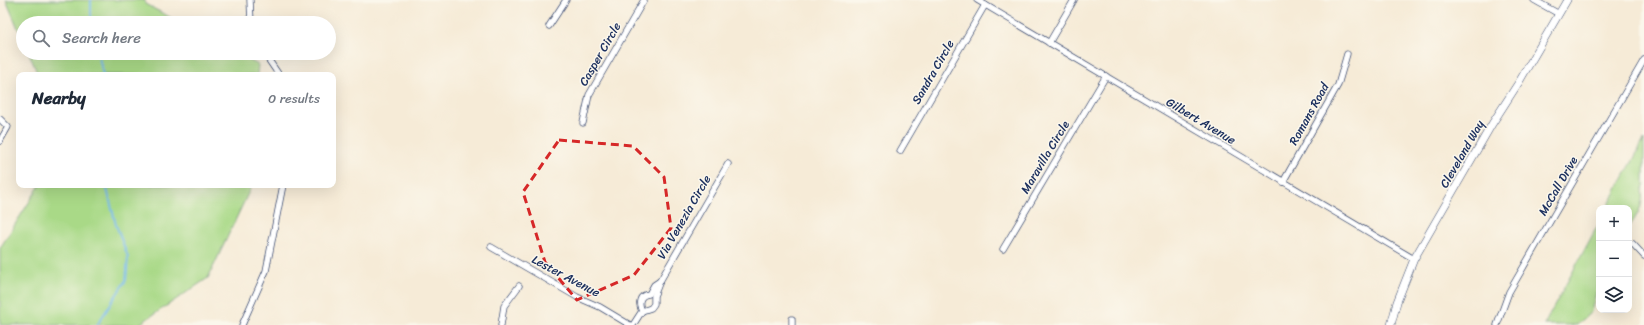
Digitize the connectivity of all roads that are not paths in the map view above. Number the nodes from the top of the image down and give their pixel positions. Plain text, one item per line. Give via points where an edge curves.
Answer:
1 (250, 0) edge
2 (566, 0) edge
3 (644, 0) edge
4 (977, 0) edge
5 (1074, 0) edge
6 (1534, 0) edge
7 (1567, 0) edge
8 (985, 5) junction
9 (1559, 14) junction
10 (251, 16) edge
11 (549, 26) dead end
12 (1049, 42) junction
13 (1348, 54) dead end
14 (269, 60) edge
15 (1644, 60) edge
16 (277, 72) edge
17 (1106, 76) junction
18 (0, 119) edge
19 (583, 123) dead end
20 (0, 141) edge
21 (900, 151) dead end
22 (728, 164) dead end
23 (1283, 182) junction
24 (282, 188) edge
25 (1633, 244) dead end
26 (491, 247) dead end
27 (1004, 249) dead end
28 (1644, 256) edge
29 (1414, 260) junction
30 (660, 282) junction
31 (519, 286) dead end
32 (642, 311) junction
33 (242, 325) edge
34 (501, 325) edge
35 (630, 325) edge
36 (633, 325) edge
37 (1391, 325) edge
38 (1497, 325) edge

1 - 10 street
2 - 11 street
3 - 19 street, Casper Circle via 590,95
4 - 8 street, Gilbert Avenue
5 - 12 street
6 - 9 street
7 - 9 street, Cleveland Way
8 - 12 street, Gilbert Avenue
8 - 21 street, Sandra Circle
9 - 29 street, Cleveland Way
12 - 17 street, Gilbert Avenue
13 - 23 street, Romans Road via 1338,85
14 - 16 street
15 - 38 street, McCall Drive via 1509,292
17 - 23 street, Gilbert Avenue
17 - 27 street, Maravilla Circle
18 - 20 street via 8,127
22 - 30 street, Via Venezia Circle
23 - 29 street, Gilbert Avenue
24 - 33 street via 266,270
25 - 28 street
26 - 35 street, Lester Avenue
29 - 37 street, Cleveland Way via 1397,302
30 - 32 street, Via Venezia Circle via 654,296 654,304
30 - 32 street, Via Venezia Circle via 654,285 649,294 644,294 640,298
31 - 34 street via 504,306
32 - 36 street, Via Venezia Circle

